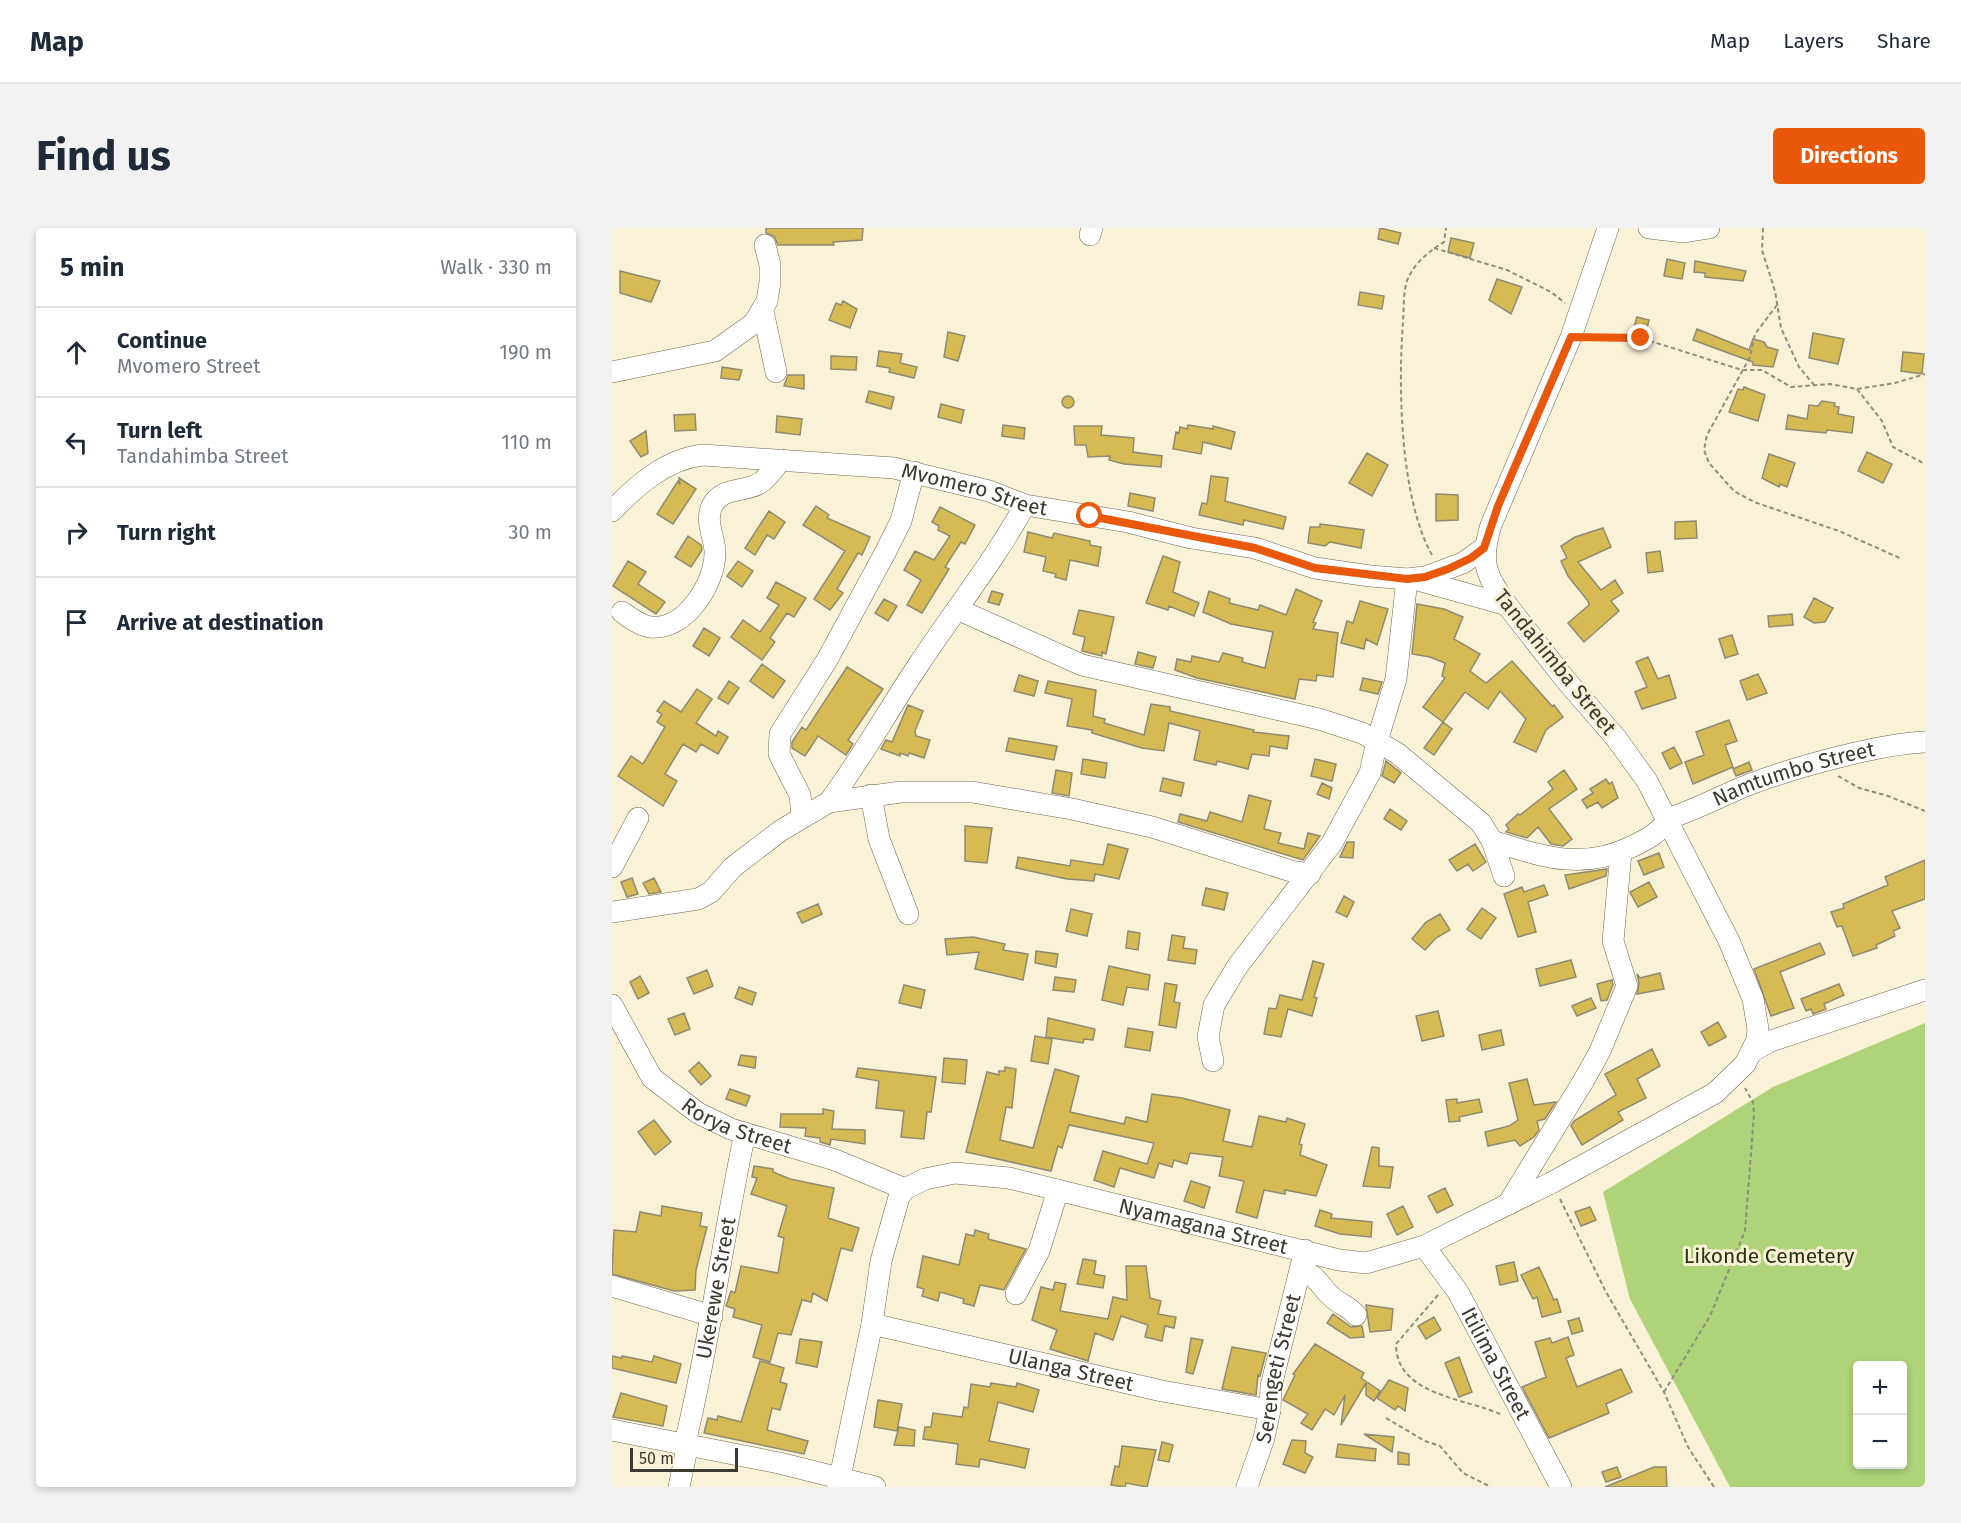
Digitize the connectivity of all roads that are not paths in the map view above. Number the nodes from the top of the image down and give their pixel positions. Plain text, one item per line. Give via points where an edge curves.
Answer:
1 (1608, 228) edge
2 (1649, 228) edge
3 (1709, 228) edge
4 (765, 245) dead end
5 (763, 311) junction
6 (612, 372) edge
7 (776, 372) dead end
8 (781, 459) junction
9 (914, 472) junction
10 (1025, 505) junction
11 (612, 511) edge
12 (1484, 548) junction
13 (1411, 579) junction
14 (1507, 605) junction
15 (957, 609) junction
16 (622, 612) dead end
17 (1377, 741) junction
18 (1925, 742) edge
19 (871, 795) junction
20 (829, 802) junction
21 (802, 817) junction
22 (638, 818) dead end
23 (1668, 820) junction
24 (1492, 841) junction
25 (1621, 852) junction
26 (612, 867) edge
27 (1310, 874) junction
28 (1504, 876) dead end
29 (612, 912) edge
30 (908, 914) dead end
31 (1925, 990) edge
32 (612, 1005) edge
33 (1753, 1051) junction
34 (1213, 1060) dead end
35 (745, 1133) junction
36 (905, 1189) junction
37 (1058, 1190) junction
38 (1507, 1206) junction
39 (1424, 1246) junction
40 (1303, 1259) junction
41 (612, 1286) edge
42 (1016, 1294) dead end
43 (1356, 1315) dead end
44 (712, 1316) junction
45 (872, 1324) junction
46 (1270, 1410) junction
47 (612, 1430) edge
48 (687, 1444) junction
49 (839, 1483) edge
50 (679, 1487) edge
51 (875, 1487) edge
52 (1247, 1487) edge
53 (1561, 1487) edge

1 - 12 street via 1571,337 1498,506
2 - 3 street via 1684,232
4 - 5 street via 770,282
5 - 6 street via 754,323 715,351
5 - 7 street
8 - 9 street, Mvomero Street via 854,463
8 - 11 street, Mvomero Street via 703,454 682,459 645,481
8 - 16 street via 761,482 728,491 712,507 710,534 715,550 710,582 692,607 676,620 652,627
9 - 10 street, Mvomero Street via 989,491
9 - 21 street via 901,521 886,551 827,660 780,734 779,754 800,795
10 - 13 street, Mvomero Street via 1255,548 1315,568
10 - 15 street
12 - 13 street, Mvomero Street via 1441,572
12 - 14 street, Tandahimba Street via 1487,571
13 - 14 street
13 - 17 street via 1396,679
14 - 23 street, Tandahimba Street via 1635,762
15 - 17 street via 1082,665 1319,719
15 - 20 street
17 - 24 street via 1470,813
17 - 27 street via 1362,791
18 - 23 street, Namtumbo Street via 1901,744 1758,781
19 - 20 street
19 - 27 street via 972,792 1072,809 1152,827
19 - 30 street via 879,839
20 - 21 street
21 - 29 street via 736,865 706,895 677,904
22 - 26 street
23 - 25 street via 1647,841
23 - 33 street, Tandahimba Street via 1729,941 1753,999 1758,1029
24 - 25 street via 1540,856 1574,860
24 - 28 street
25 - 38 street via 1613,941 1627,986 1600,1051
27 - 34 street via 1237,967 1214,1005 1208,1037
31 - 33 street via 1770,1041
32 - 35 street, Rorya Street via 652,1078 698,1113
33 - 38 street, Nyamagana Street via 1736,1076 1715,1093
35 - 36 street, Rorya Street via 835,1160
35 - 44 street, Ukerewe Street
36 - 37 street, Nyamagana Street via 925,1179 955,1173 1009,1178
36 - 45 street via 890,1223
37 - 40 street, Nyamagana Street
37 - 42 street via 1039,1251
38 - 39 street, Nyamagana Street
39 - 40 street, Nyamagana Street via 1366,1263
39 - 53 street, Itilima Street via 1450,1281 1503,1373
40 - 43 street via 1331,1296
40 - 46 street, Serengeti Street via 1274,1375
41 - 44 street
44 - 48 street, Ukerewe Street
45 - 46 street, Ulanga Street via 1162,1391
45 - 49 street
46 - 52 street, Serengeti Street
47 - 48 street
48 - 49 street
48 - 50 street, Ukerewe Street
49 - 51 street

